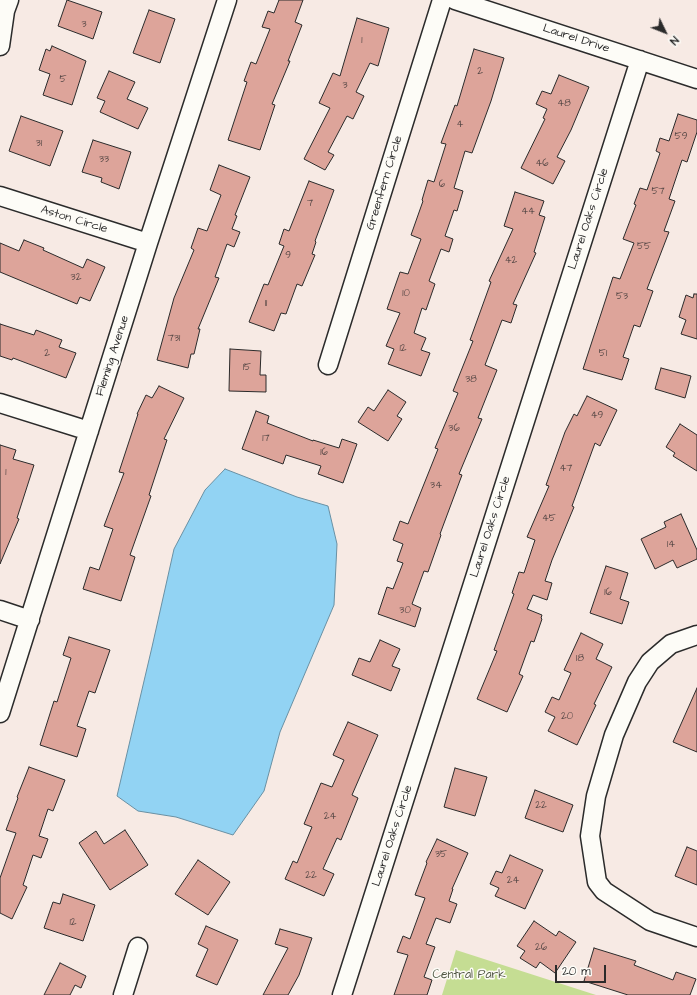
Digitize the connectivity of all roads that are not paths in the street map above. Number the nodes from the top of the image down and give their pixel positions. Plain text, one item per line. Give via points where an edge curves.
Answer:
1 (8, 0) edge
2 (227, 0) edge
3 (442, 0) edge
4 (455, 0) edge
5 (0, 46) edge
6 (640, 60) junction
7 (697, 79) edge
8 (0, 196) edge
9 (148, 243) junction
10 (328, 365) dead end
11 (0, 403) edge
12 (89, 431) junction
13 (0, 610) edge
14 (30, 620) junction
15 (697, 635) edge
16 (0, 713) edge
17 (697, 937) edge
18 (138, 947) dead end
19 (123, 995) edge
20 (342, 995) edge

1 - 5 street
2 - 9 street, Fleming Avenue
3 - 10 street, Greenfern Circle
4 - 6 street, Laurel Drive
6 - 7 street, Laurel Drive
6 - 20 street, Laurel Oaks Circle
8 - 9 street, Aston Circle
9 - 12 street, Fleming Avenue
11 - 12 street
12 - 14 street, Fleming Avenue
13 - 14 street
14 - 16 street, Fleming Avenue
15 - 17 street via 671,644 650,662 637,682 614,735 596,796 590,836 597,882 604,891 650,921
18 - 19 street

